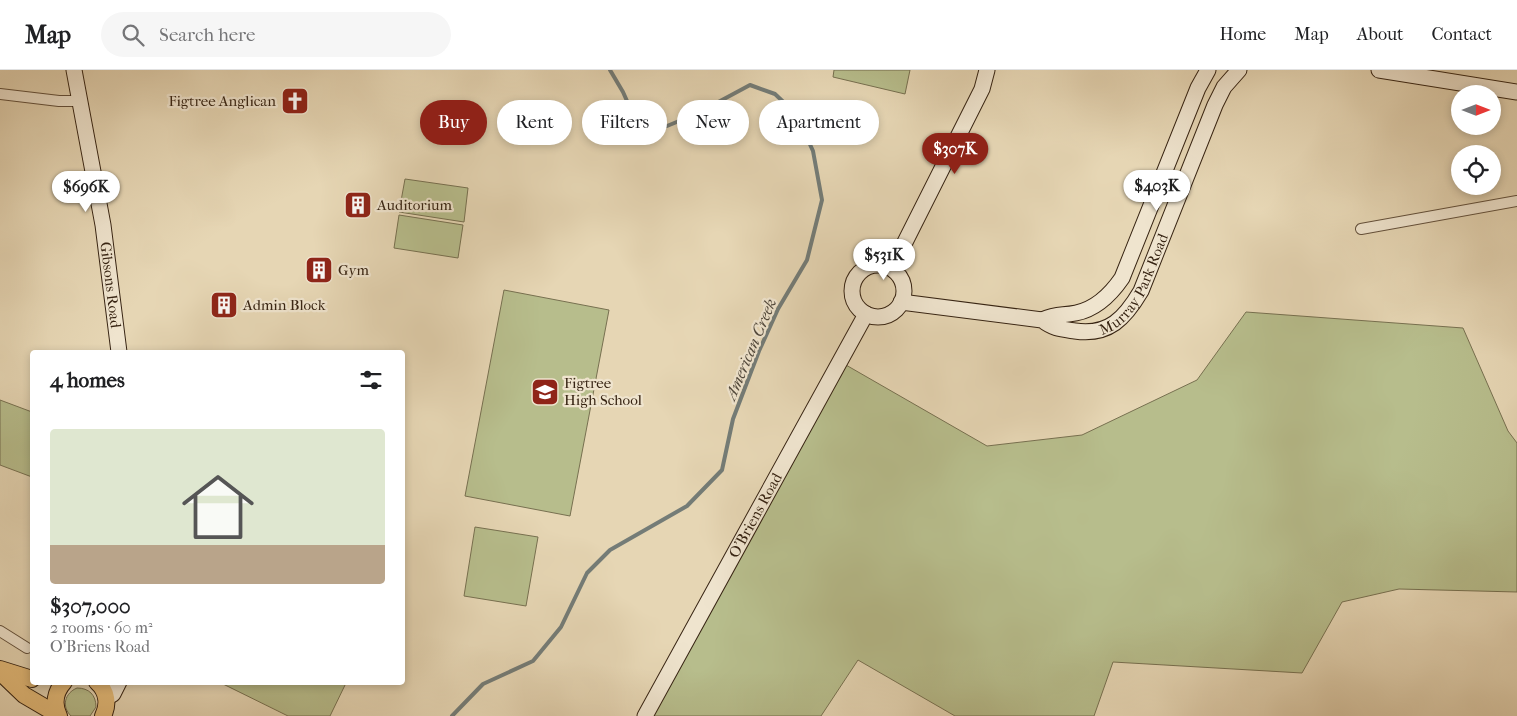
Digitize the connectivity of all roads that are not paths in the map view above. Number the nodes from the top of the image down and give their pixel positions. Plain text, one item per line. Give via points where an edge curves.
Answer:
1 (74, 70) edge
2 (987, 70) edge
3 (1208, 70) edge
4 (1239, 70) edge
5 (1379, 70) edge
6 (1517, 92) edge
7 (0, 94) edge
8 (80, 101) junction
9 (1517, 201) edge
10 (1361, 229) dead end
11 (892, 268) junction
12 (901, 302) junction
13 (866, 314) junction
14 (1042, 320) junction
15 (119, 350) edge
16 (0, 631) edge
17 (27, 648) dead end
18 (0, 671) edge
19 (30, 678) edge
20 (62, 685) edge
21 (99, 685) edge
22 (118, 685) edge
23 (105, 711) edge
24 (58, 716) edge
25 (645, 716) edge

1 - 8 street, Gibsons Road
2 - 11 street via 982,89
3 - 14 street, Murray Park Road via 1122,278 1113,291 1091,307
4 - 14 street, Murray Park Road via 1215,104 1150,270 1131,307 1112,326 1102,330 1079,332 1054,328
5 - 6 street
7 - 8 street
8 - 15 street, Gibsons Road via 104,224
9 - 10 street
11 - 12 street via 902,280 904,296
11 - 13 street via 874,264 858,272 851,289 852,298
12 - 13 street via 886,316
12 - 14 street, Murray Park Road
13 - 25 street, O'Briens Road
16 - 17 street
18 - 19 main road
18 - 24 main road via 24,696
20 - 24 main road via 55,700
21 - 23 main road via 103,690
22 - 23 street

